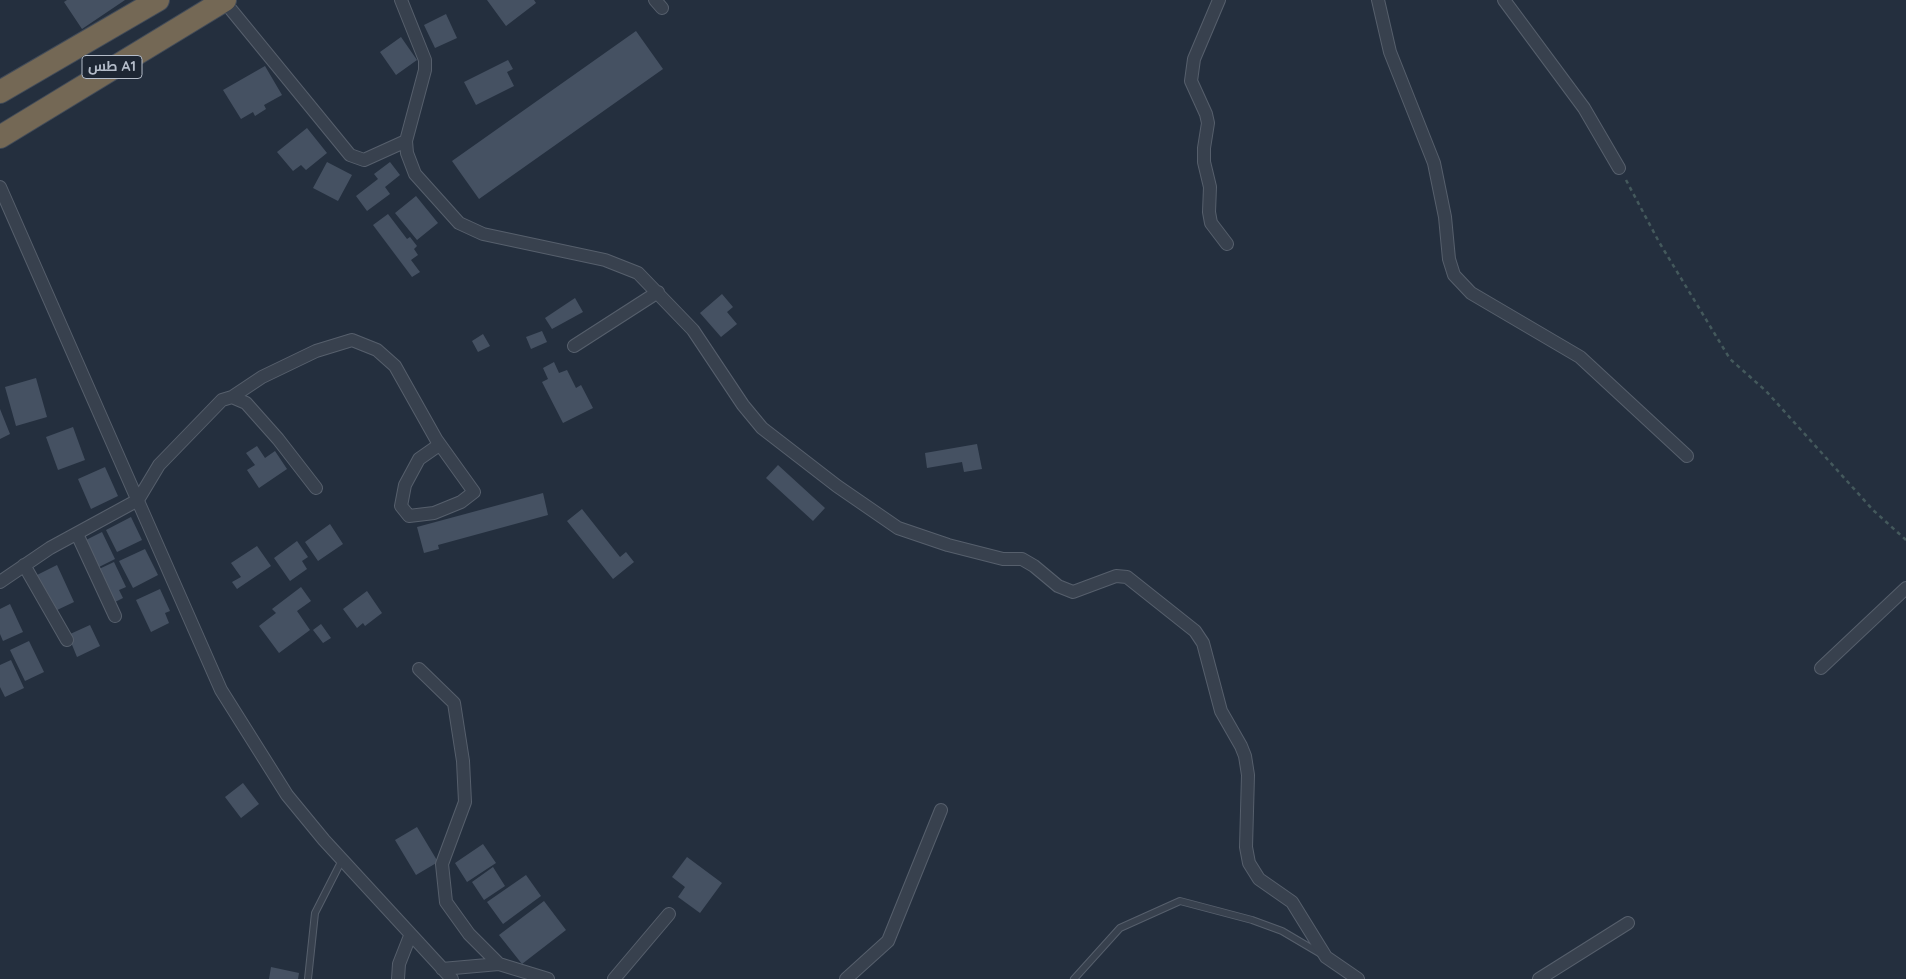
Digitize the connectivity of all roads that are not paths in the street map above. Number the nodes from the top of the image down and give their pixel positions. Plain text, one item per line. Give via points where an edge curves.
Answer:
1 (224, 0) edge
2 (401, 0) edge
3 (1219, 0) edge
4 (1378, 0) edge
5 (1504, 0) edge
6 (145, 3) edge
7 (0, 92) edge
8 (0, 137) edge
9 (406, 141) junction
10 (1619, 168) road end
11 (0, 187) edge
12 (1227, 244) dead end
13 (658, 292) junction
14 (574, 346) dead end
15 (232, 397) junction
16 (436, 439) junction
17 (1688, 456) dead end
18 (316, 488) dead end
19 (138, 500) junction
20 (77, 534) junction
21 (24, 565) junction
22 (0, 582) edge
23 (1906, 588) edge
24 (115, 616) dead end
25 (67, 640) dead end
26 (1822, 668) dead end
27 (419, 669) dead end
28 (941, 810) dead end
29 (342, 860) junction
30 (669, 914) dead end
31 (1628, 923) dead end
32 (410, 936) junction
33 (1326, 957) junction
34 (499, 964) junction
35 (442, 969) junction
36 (308, 979) edge
37 (398, 979) edge
38 (452, 979) edge
39 (548, 979) edge
40 (614, 979) edge
41 (846, 979) edge
42 (1074, 979) edge
43 (1358, 979) edge
44 (1539, 979) edge

1 - 8 highway, طس A1
1 - 9 street via 350,155 364,160
2 - 9 street via 426,60
3 - 12 street via 1194,59 1190,81 1208,123 1204,162 1210,187 1211,223
4 - 17 street via 1390,52 1434,163 1454,275 1471,293 1580,357
5 - 10 street via 1584,108
6 - 7 highway, طس A1
9 - 13 street via 415,174 459,223 483,234 623,266 638,274
11 - 19 street
13 - 14 street
13 - 33 street via 711,353 743,405 762,428 898,528 923,538 1003,558 1022,559 1058,586 1074,592 1116,576 1126,577 1195,632 1203,643 1221,712 1245,756 1249,863 1259,879 1292,902
15 - 16 street via 270,373 316,351 352,340 377,350 394,366
15 - 18 street via 246,403
15 - 19 street via 222,400 159,465
16 - 16 street via 439,445 419,459 405,485 401,506 409,516 434,514 474,492
19 - 20 street
19 - 29 street via 221,690 287,795
20 - 21 street
20 - 24 street
21 - 22 street
21 - 25 street
23 - 26 street
27 - 34 street via 454,703 463,761 465,802 442,864 446,902 469,934
28 - 41 street via 888,941
29 - 32 street
29 - 36 lane via 315,913
30 - 40 street
31 - 44 street
32 - 35 street
32 - 37 street via 399,964
33 - 42 lane via 1282,931 1180,901 1120,928
33 - 43 street
34 - 35 street
34 - 39 street
35 - 38 street

